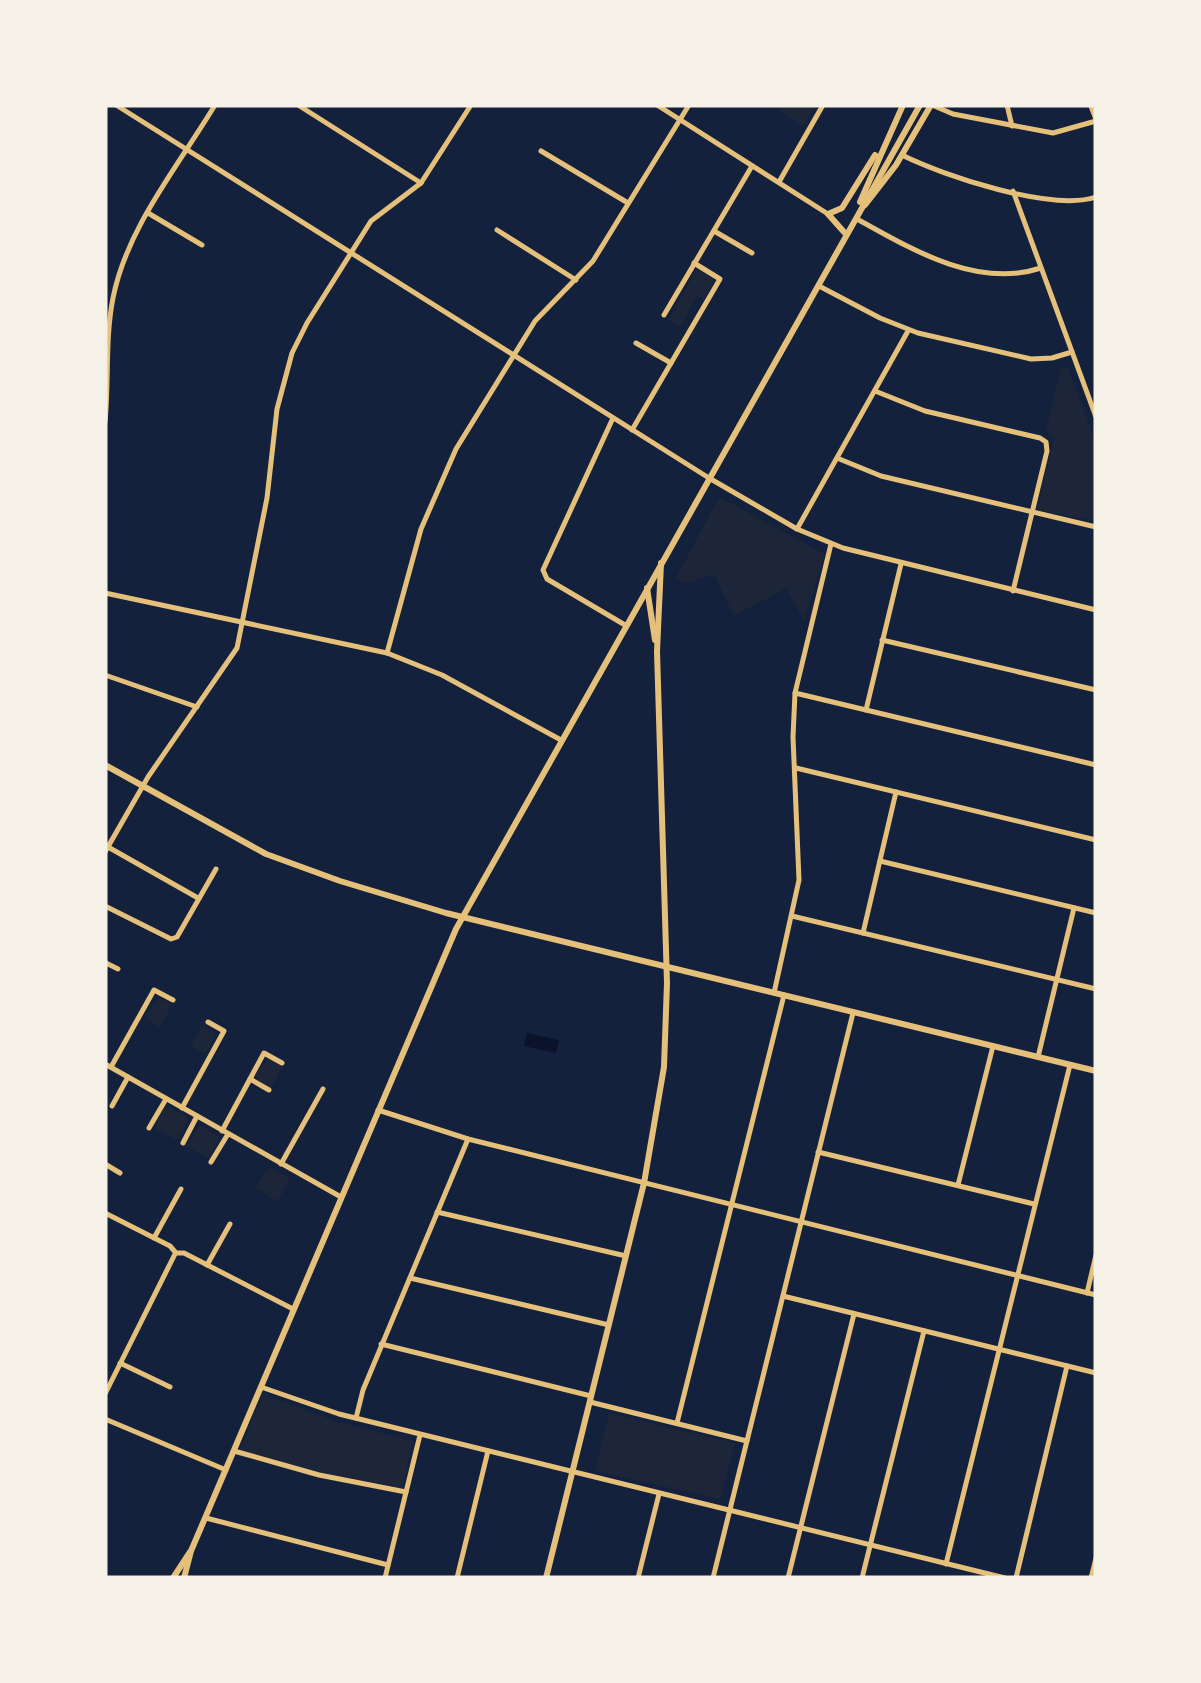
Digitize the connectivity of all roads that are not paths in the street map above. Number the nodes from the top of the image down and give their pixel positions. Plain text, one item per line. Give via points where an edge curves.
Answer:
1 (116, 105) edge
2 (215, 105) edge
3 (298, 105) edge
4 (472, 105) edge
5 (657, 105) edge
6 (690, 105) edge
7 (823, 105) edge
8 (903, 105) edge
9 (920, 105) edge
10 (931, 105) edge
11 (1008, 105) edge
12 (1092, 105) edge
13 (1096, 119) edge
14 (680, 120) junction
15 (1012, 126) junction
16 (885, 141) junction
17 (188, 150) junction
18 (541, 151) dead end
19 (902, 155) junction
20 (752, 166) junction
21 (779, 182) junction
22 (421, 183) junction
23 (1013, 191) junction
24 (1096, 197) edge
25 (628, 203) junction
26 (148, 213) junction
27 (828, 214) junction
28 (854, 217) junction
29 (496, 230) dead end
30 (714, 231) junction
31 (845, 233) junction
32 (202, 245) dead end
33 (351, 253) junction
34 (752, 254) dead end
35 (694, 264) junction
36 (1042, 268) junction
37 (576, 280) junction
38 (816, 284) junction
39 (105, 292) edge
40 (114, 294) junction
41 (664, 315) dead end
42 (909, 330) junction
43 (636, 343) dead end
44 (1072, 352) junction
45 (514, 356) junction
46 (671, 363) junction
47 (874, 391) junction
48 (106, 403) edge
49 (1096, 417) edge
50 (613, 418) junction
51 (105, 422) edge
52 (632, 430) junction
53 (837, 458) junction
54 (709, 478) junction
55 (1032, 514) junction
56 (1096, 527) edge
57 (798, 528) junction
58 (830, 544) junction
59 (661, 562) junction
60 (900, 564) junction
61 (646, 587) junction
62 (1013, 592) junction
63 (105, 593) edge
64 (1096, 610) edge
65 (244, 620) junction
66 (625, 625) junction
67 (882, 640) junction
68 (657, 650) junction
69 (387, 653) junction
70 (105, 675) edge
71 (1096, 690) edge
72 (795, 693) junction
73 (198, 708) junction
74 (866, 710) junction
75 (560, 740) junction
76 (105, 765) edge
77 (1096, 766) edge
78 (796, 768) junction
79 (142, 786) junction
80 (896, 792) junction
81 (1096, 840) edge
82 (106, 849) edge
83 (880, 862) junction
84 (216, 869) dead end
85 (198, 898) junction
86 (105, 906) edge
87 (1074, 908) junction
88 (1096, 913) edge
89 (792, 916) junction
90 (462, 917) junction
91 (863, 933) junction
92 (105, 966) edge
93 (666, 967) junction
94 (118, 970) dead end
95 (1057, 980) junction
96 (1096, 989) edge
97 (774, 993) junction
98 (784, 996) junction
99 (173, 1000) dead end
100 (853, 1012) junction
101 (208, 1022) dead end
102 (993, 1046) junction
103 (1038, 1057) junction
104 (282, 1064) dead end
105 (1070, 1065) junction
106 (108, 1066) edge
107 (1096, 1071) edge
108 (128, 1078) junction
109 (250, 1079) junction
110 (323, 1089) dead end
111 (269, 1090) dead end
112 (166, 1099) junction
113 (112, 1106) dead end
114 (182, 1108) junction
115 (378, 1110) junction
116 (197, 1116) junction
117 (149, 1128) dead end
118 (225, 1132) junction
119 (468, 1140) junction
120 (182, 1143) dead end
121 (818, 1152) junction
122 (211, 1162) dead end
123 (105, 1164) edge
124 (281, 1164) junction
125 (120, 1172) dead end
126 (644, 1183) junction
127 (958, 1186) junction
128 (181, 1189) dead end
129 (341, 1197) junction
130 (1035, 1204) junction
131 (730, 1205) junction
132 (105, 1212) edge
133 (437, 1212) junction
134 (801, 1222) junction
135 (230, 1224) dead end
136 (154, 1238) junction
137 (176, 1253) junction
138 (1096, 1255) edge
139 (626, 1256) junction
140 (207, 1265) junction
141 (1018, 1276) junction
142 (410, 1278) junction
143 (1087, 1292) junction
144 (1096, 1295) edge
145 (783, 1296) junction
146 (294, 1310) junction
147 (854, 1314) junction
148 (608, 1325) junction
149 (924, 1331) junction
150 (382, 1344) junction
151 (999, 1349) junction
152 (120, 1363) junction
153 (1068, 1366) junction
154 (1096, 1373) edge
155 (170, 1387) dead end
156 (261, 1387) junction
157 (105, 1394) edge
158 (590, 1399) junction
159 (356, 1418) junction
160 (105, 1419) edge
161 (677, 1424) junction
162 (420, 1434) junction
163 (747, 1440) junction
164 (234, 1450) junction
165 (488, 1451) junction
166 (226, 1470) junction
167 (572, 1472) junction
168 (406, 1492) junction
169 (660, 1492) junction
170 (730, 1510) junction
171 (206, 1518) junction
172 (801, 1528) junction
173 (869, 1545) junction
174 (192, 1551) junction
175 (1096, 1558) edge
176 (946, 1564) junction
177 (388, 1565) junction
178 (173, 1578) edge
179 (184, 1578) edge
180 (385, 1578) edge
181 (457, 1578) edge
182 (546, 1578) edge
183 (638, 1578) edge
184 (714, 1578) edge
185 (788, 1578) edge
186 (862, 1578) edge
187 (1005, 1578) edge
188 (1016, 1578) edge
189 (1091, 1578) edge

1 - 17 street
2 - 17 street
3 - 22 street
4 - 22 street
5 - 14 street
6 - 14 street
7 - 21 street
8 - 16 main road
9 - 28 main road
10 - 15 street
10 - 19 main road
11 - 15 street
12 - 13 main road
13 - 15 street via 1057,133
14 - 20 street
14 - 25 street
16 - 27 main road via 842,208
16 - 28 main road
17 - 26 street
17 - 33 street
18 - 25 street
19 - 23 street via 930,170
19 - 28 main road
20 - 21 street
20 - 30 street
21 - 27 street
22 - 33 street via 371,221
23 - 24 street via 1064,202
23 - 36 street
25 - 37 street
26 - 32 street
26 - 40 street
27 - 31 main road
28 - 31 main road
28 - 36 street via 908,248 959,266 1008,275
29 - 37 street
30 - 34 street
30 - 35 street
31 - 38 main road
33 - 45 street
33 - 65 street via 307,323 283,379
35 - 41 street
35 - 46 street via 720,278
36 - 44 street
37 - 45 street via 535,321
38 - 42 street
38 - 54 main road
39 - 40 street
40 - 48 street
42 - 44 street via 1030,359
42 - 47 street
43 - 46 street
44 - 49 street
45 - 50 street
45 - 69 street via 432,498
46 - 52 street
47 - 53 street
47 - 55 street via 1046,442
48 - 51 street
50 - 52 street
50 - 66 street via 543,570 546,580
52 - 54 street
53 - 55 street via 867,472
53 - 57 street
54 - 57 street
54 - 59 main road
55 - 56 street
55 - 62 street
57 - 58 street
58 - 60 street
58 - 72 street
59 - 61 main road
59 - 68 main road
60 - 62 street
60 - 67 street
61 - 66 main road
61 - 68 main road
62 - 64 street
63 - 65 street
65 - 69 street
65 - 73 street via 232,658
66 - 75 main road
67 - 71 street
67 - 74 street
68 - 93 main road
69 - 75 street via 442,675
70 - 73 street
72 - 74 street
72 - 78 street
73 - 79 street
74 - 77 street
75 - 90 main road
76 - 79 main road
78 - 80 street
78 - 89 street via 798,880
79 - 82 street
79 - 90 main road via 266,854
80 - 81 street
80 - 83 street
82 - 85 street
83 - 87 street
83 - 91 street
84 - 85 street
85 - 86 street via 171,939
87 - 88 street
87 - 95 street
89 - 91 street
89 - 97 street
90 - 93 main road
90 - 115 main road
91 - 95 street
92 - 94 street
93 - 97 main road
93 - 126 main road via 664,1067
95 - 96 street
95 - 103 street
97 - 98 main road
98 - 100 main road
98 - 131 street
99 - 106 street via 154,990
100 - 102 main road
100 - 121 street
101 - 114 street via 224,1031
102 - 103 main road
102 - 127 street
103 - 105 main road
104 - 109 street via 264,1053
105 - 107 main road
105 - 130 street
106 - 108 street
108 - 112 street
108 - 113 street
109 - 111 street
109 - 118 street
110 - 124 street
112 - 114 street
112 - 117 street
114 - 116 street
115 - 119 street
115 - 129 main road
116 - 118 street
116 - 120 street
118 - 122 street
118 - 124 street
119 - 126 street
119 - 133 street
121 - 127 street
121 - 134 street
123 - 125 street
124 - 129 street
126 - 131 street
126 - 139 main road
127 - 130 street
128 - 136 street
129 - 146 main road
130 - 141 street
131 - 134 street
131 - 161 street
132 - 136 street
133 - 139 street
133 - 142 street
134 - 141 street
134 - 145 street
135 - 140 street
136 - 137 street
137 - 140 street
137 - 152 street
138 - 143 street
139 - 148 main road
140 - 146 street
141 - 143 street
141 - 151 street
142 - 148 street
142 - 150 street
143 - 144 street
145 - 147 street
145 - 163 street
146 - 156 main road
147 - 149 street
147 - 172 street
148 - 158 main road
149 - 151 street
149 - 173 street
150 - 158 street
150 - 159 street
151 - 153 street
151 - 176 street
152 - 155 street
152 - 157 street
153 - 154 street
153 - 188 street
156 - 159 street
156 - 164 main road
158 - 161 street
158 - 167 main road
159 - 162 street
160 - 166 street
161 - 163 street
162 - 165 street
162 - 168 street
163 - 170 street
164 - 166 main road
164 - 168 street
165 - 167 street
165 - 181 street
166 - 171 main road
167 - 169 street
167 - 182 main road
168 - 177 street
169 - 170 street
169 - 183 street
170 - 172 street
170 - 184 street
171 - 174 main road
171 - 177 street
172 - 173 street
172 - 185 street
173 - 176 street
173 - 186 street
174 - 178 main road
174 - 179 main road
175 - 189 street
176 - 187 street
177 - 180 street

